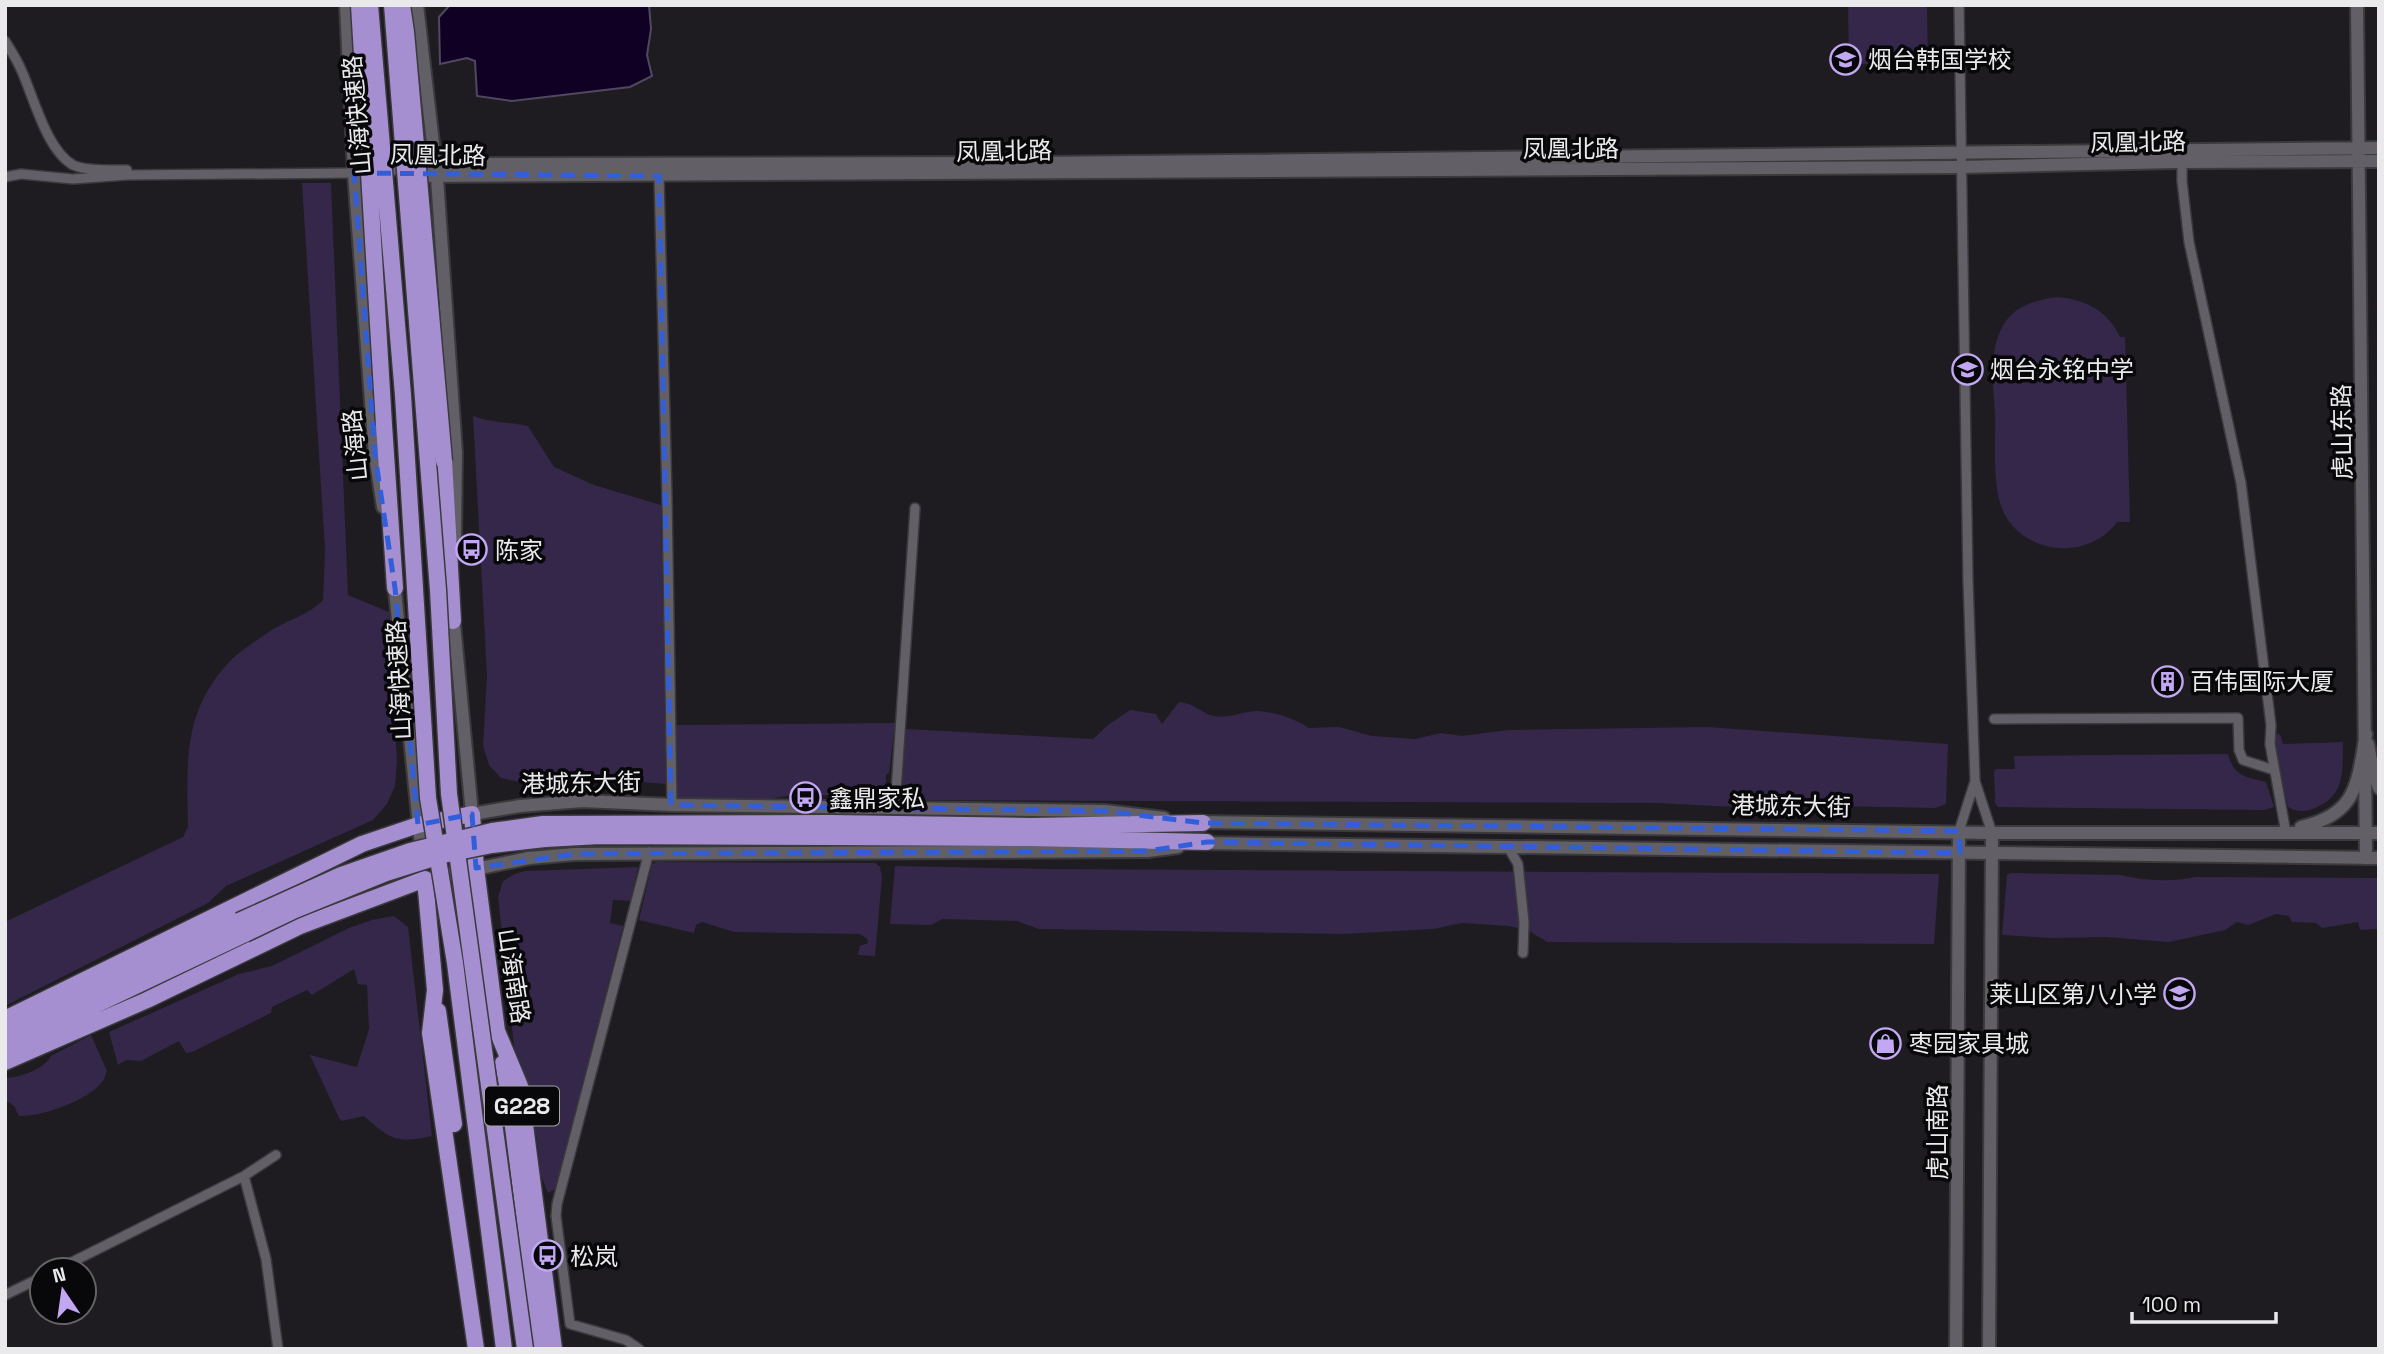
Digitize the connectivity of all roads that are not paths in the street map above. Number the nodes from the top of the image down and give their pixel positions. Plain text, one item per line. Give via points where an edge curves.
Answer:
1 (346, 5) edge
2 (359, 5) edge
3 (370, 5) edge
4 (392, 5) edge
5 (402, 5) edge
6 (417, 5) edge
7 (1959, 5) edge
8 (2357, 5) edge
9 (5, 41) edge
10 (2379, 148) edge
11 (2360, 155) junction
12 (1961, 160) junction
13 (2379, 161) edge
14 (2182, 162) junction
15 (437, 171) junction
16 (354, 173) junction
17 (195, 174) junction
18 (659, 176) junction
19 (5, 177) edge
20 (915, 508) dead end
21 (396, 588) junction
22 (453, 621) junction
23 (1994, 719) dead end
24 (2366, 734) junction
25 (2274, 770) junction
26 (1975, 781) junction
27 (2379, 788) edge
28 (672, 805) junction
29 (895, 807) junction
30 (472, 814) junction
31 (1203, 822) junction
32 (418, 825) junction
33 (829, 830) junction
34 (1959, 831) junction
35 (1992, 832) junction
36 (2282, 832) junction
37 (2372, 833) edge
38 (1207, 842) junction
39 (1508, 847) junction
40 (649, 852) junction
41 (1960, 852) junction
42 (1992, 854) junction
43 (2372, 858) edge
44 (476, 867) junction
45 (425, 879) junction
46 (242, 928) junction
47 (1523, 953) dead end
48 (435, 990) junction
49 (5, 1019) edge
50 (497, 1031) junction
51 (5, 1034) edge
52 (5, 1048) edge
53 (5, 1062) edge
54 (276, 1156) dead end
55 (244, 1176) junction
56 (84, 1256) edge
57 (28, 1284) edge
58 (5, 1295) edge
59 (278, 1349) edge
60 (475, 1349) edge
61 (484, 1349) edge
62 (504, 1349) edge
63 (525, 1349) edge
64 (541, 1349) edge
65 (554, 1349) edge
66 (639, 1349) edge
67 (1956, 1349) edge
68 (1989, 1349) edge

1 - 16 street, 山海路
2 - 21 highway, bridge
3 - 62 highway, 山海快速路, bridge via 403,395 428,797 455,963
4 - 63 highway, 山海快速路, bridge via 438,590 449,794
5 - 22 highway, bridge via 444,461
6 - 15 street
7 - 12 street
8 - 11 street, 虎山东路
9 - 17 street via 59,152 74,166
10 - 11 street, 凤凰北路
11 - 12 street, 凤凰北路 via 2171,149
11 - 13 street, 凤凰北路
11 - 14 street, 凤凰北路
11 - 24 street, 虎山东路
12 - 14 street, 凤凰北路
12 - 15 street, 凤凰北路 via 1038,163
12 - 18 street, 凤凰北路
12 - 26 street
14 - 25 street via 2189,242 2242,483
15 - 16 street, 凤凰北路
15 - 18 street, 凤凰北路
15 - 22 street via 456,453
16 - 17 street
16 - 21 street, 山海路 via 375,455
17 - 19 street
18 - 28 street
20 - 29 street
21 - 32 street, 山海路
22 - 30 street
23 - 25 street via 2238,718 2243,760
24 - 27 street
24 - 36 street via 2353,793 2339,813
24 - 37 street, 虎山东路
25 - 36 street
26 - 34 street
26 - 35 street
28 - 29 street, 港城东大街
28 - 30 street, 港城东大街 via 582,801
29 - 31 street, 港城东大街 via 1105,811
30 - 32 highway, 港城东大街
30 - 44 highway, 山海南路 / G228
31 - 33 highway, 港城东大街
31 - 34 street, 港城东大街
32 - 45 street, 山海路
32 - 49 highway, 港城东大街 via 362,844
33 - 38 highway, 港城东大街
33 - 46 highway, 港城东大街, bridge via 543,824 492,831 341,875
34 - 35 street, 港城东大街
34 - 41 street, 虎山南路
35 - 36 street, 港城东大街
35 - 42 street
36 - 37 street, 港城东大街
37 - 43 street, 虎山东路
38 - 39 street, 港城东大街
38 - 40 street, 港城东大街 via 1147,851
39 - 41 street, 港城东大街
39 - 47 street via 1518,864
40 - 44 street, 港城东大街 via 575,854
40 - 66 street via 556,1216 570,1324 626,1340
41 - 42 street, 港城东大街
41 - 67 street, 虎山南路
42 - 43 street, 港城东大街
42 - 68 street
44 - 45 street, 港城东大街
44 - 50 highway, 山海南路 / G228
45 - 48 highway
45 - 53 highway, 港城东大街 via 300,926
46 - 51 highway, 港城东大街
46 - 52 highway, 港城东大街
48 - 60 highway via 430,1033
48 - 61 highway
50 - 64 highway
50 - 65 highway, 山海南路 / G228 via 520,1086
54 - 55 street
55 - 56 street
55 - 59 street via 266,1259
57 - 58 street

